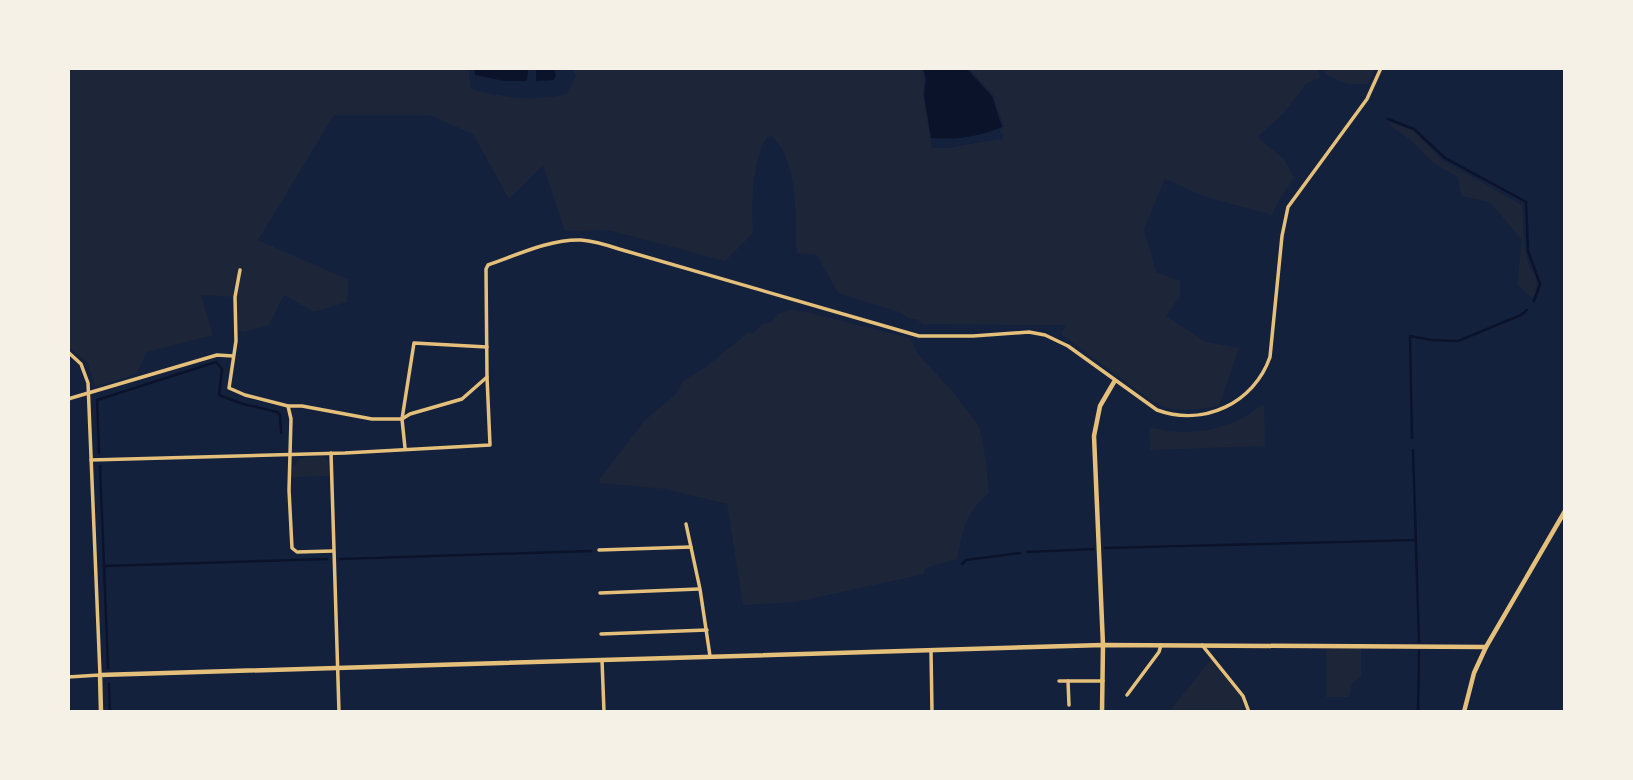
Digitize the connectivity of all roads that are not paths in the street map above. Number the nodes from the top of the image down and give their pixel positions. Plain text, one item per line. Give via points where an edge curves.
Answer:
1 (1381, 68) edge
2 (240, 270) dead end
3 (487, 347) junction
4 (68, 352) edge
5 (233, 356) junction
6 (486, 377) junction
7 (1114, 382) junction
8 (89, 393) junction
9 (68, 399) edge
10 (288, 406) junction
11 (402, 419) junction
12 (405, 448) junction
13 (291, 453) junction
14 (331, 453) junction
15 (90, 460) junction
16 (1565, 511) edge
17 (686, 524) dead end
18 (691, 547) junction
19 (598, 550) dead end
20 (333, 551) junction
21 (700, 589) junction
22 (600, 593) dead end
23 (707, 630) junction
24 (601, 634) dead end
25 (1103, 645) junction
26 (1161, 645) junction
27 (1202, 645) junction
28 (1486, 647) junction
29 (931, 650) junction
30 (710, 656) junction
31 (602, 660) junction
32 (338, 668) junction
33 (100, 675) junction
34 (68, 677) edge
35 (1059, 681) dead end
36 (1068, 681) junction
37 (1103, 681) junction
38 (1127, 695) dead end
39 (1069, 705) dead end
40 (101, 712) edge
41 (339, 712) edge
42 (604, 712) edge
43 (932, 712) edge
44 (1102, 712) edge
45 (1249, 712) edge
46 (1464, 712) edge

1 - 7 street via 1367,99 1289,207 1271,349 1252,389 1219,410 1175,415 1149,406
2 - 5 street
3 - 6 street
3 - 7 street via 488,265 580,240 919,336 1045,335 1068,346
3 - 11 street via 414,343
4 - 8 street via 84,370
5 - 8 street via 217,355
5 - 10 street via 228,385 232,390
6 - 11 street via 462,399
6 - 12 street via 490,445
7 - 25 street via 1100,406 1095,430
8 - 9 street
8 - 15 street
10 - 11 street
10 - 13 street
11 - 12 street
12 - 14 street
13 - 14 street
13 - 15 street
13 - 20 street via 293,550
14 - 20 street
15 - 33 street
16 - 28 street
17 - 18 street
18 - 19 street
18 - 21 street
20 - 32 street
21 - 22 street
21 - 23 street
23 - 24 street
23 - 30 street
25 - 26 street
25 - 29 street
25 - 37 street
26 - 27 street
26 - 38 street
27 - 28 street
27 - 45 street via 1243,696
28 - 46 street
29 - 30 street
29 - 43 street
30 - 31 street
31 - 32 street
31 - 42 street
32 - 33 street
32 - 41 street
33 - 34 street
33 - 40 street
35 - 36 street
36 - 37 street
36 - 39 street
37 - 44 street

